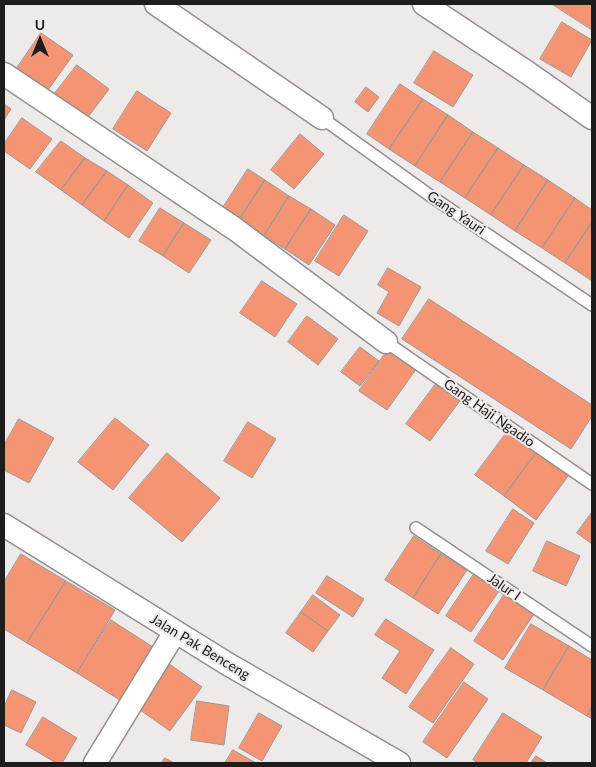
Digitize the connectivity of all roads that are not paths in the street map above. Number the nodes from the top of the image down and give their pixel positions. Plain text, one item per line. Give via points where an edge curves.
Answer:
1 (156, 4) edge
2 (424, 4) edge
3 (4, 74) edge
4 (322, 118) joint
5 (592, 118) edge
6 (592, 305) edge
7 (386, 342) joint
8 (592, 484) edge
9 (4, 525) edge
10 (416, 528) dead end
11 (175, 632) junction
12 (592, 646) edge
13 (95, 763) edge
14 (399, 763) edge

1 - 4 street
2 - 5 street
3 - 7 street via 235,229
4 - 6 lane, Gang Yauri
7 - 8 lane, Gang Haji Ngadio
9 - 11 street, Jalan Pak Benceng
10 - 12 lane, Jalur I
11 - 13 street
11 - 14 street, Jalan Pak Benceng

